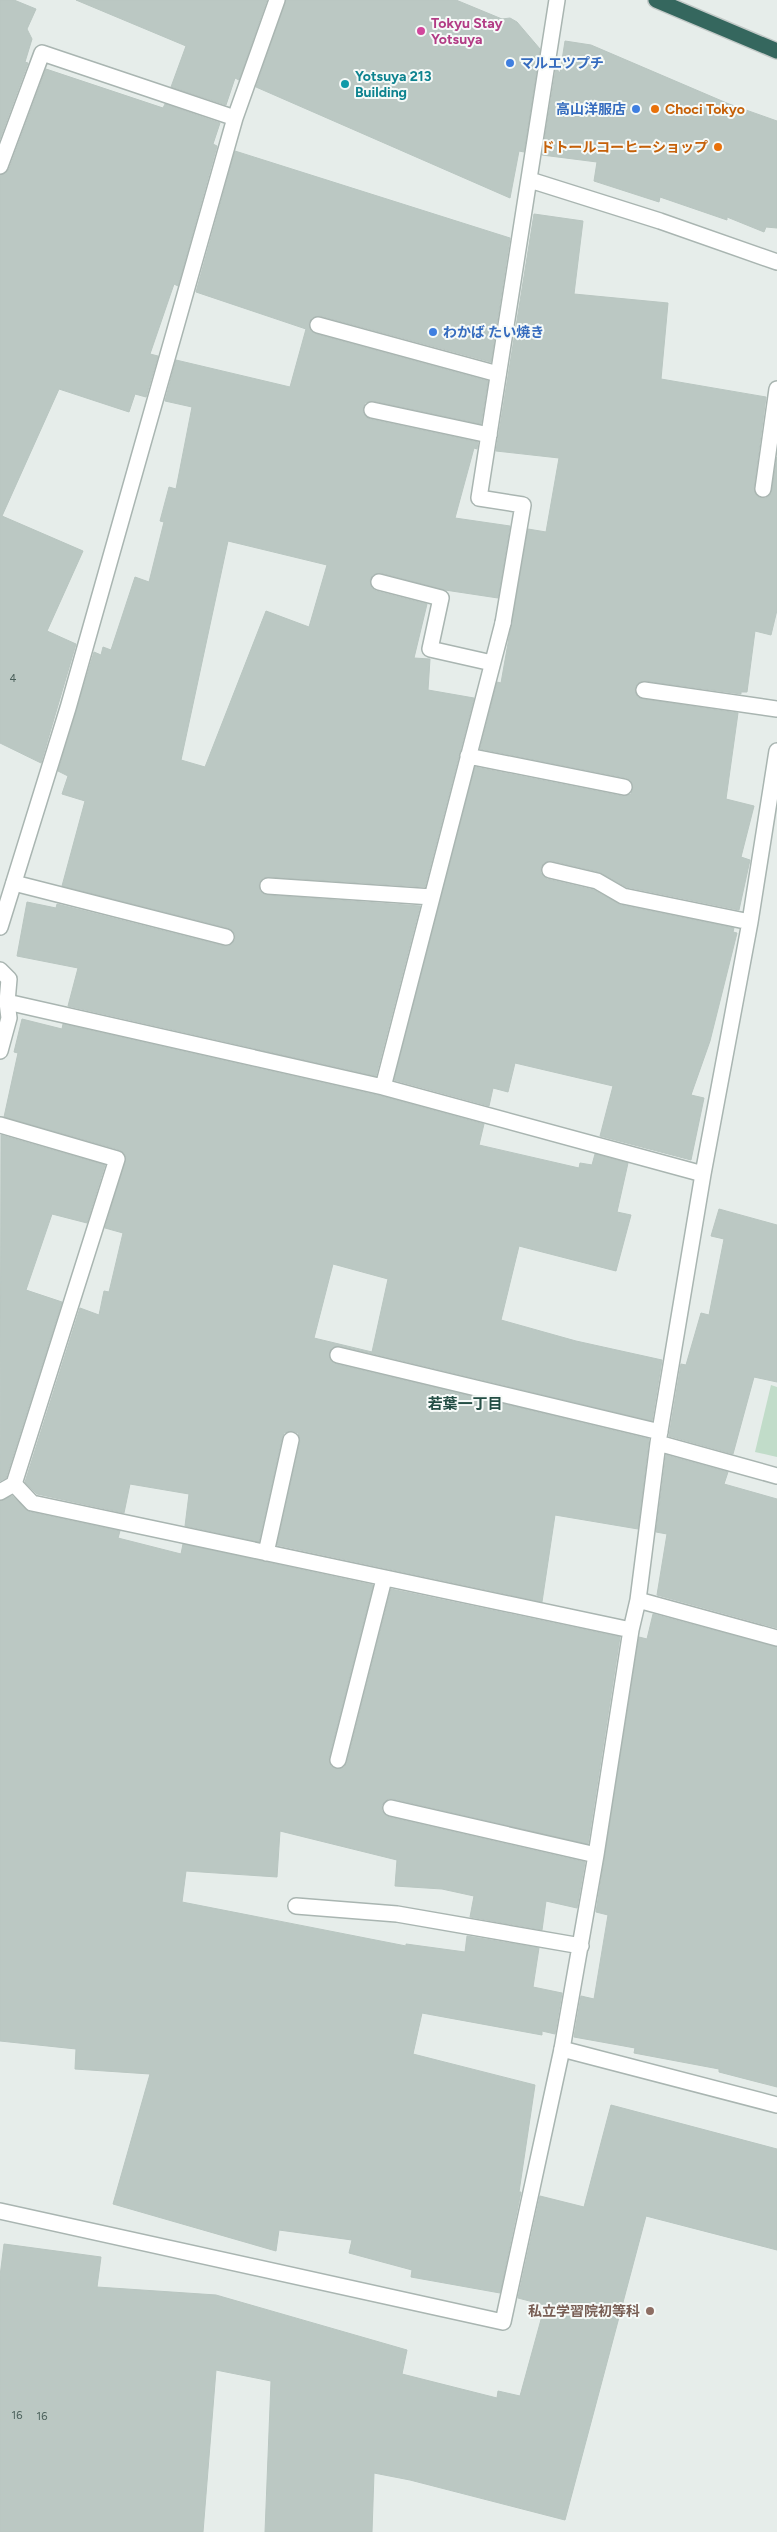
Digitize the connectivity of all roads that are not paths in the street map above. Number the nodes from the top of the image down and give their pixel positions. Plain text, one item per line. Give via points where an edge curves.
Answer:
1 (278, 0) edge
2 (557, 0) edge
3 (656, 0) edge
4 (777, 51) edge
5 (234, 118) junction
6 (0, 166) edge
7 (530, 180) junction
8 (777, 262) edge
9 (318, 325) dead end
10 (498, 374) junction
11 (777, 389) edge
12 (372, 410) dead end
13 (489, 435) junction
14 (763, 489) dead end
15 (379, 582) dead end
16 (492, 663) junction
17 (644, 690) dead end
18 (777, 709) edge
19 (777, 752) edge
20 (468, 756) junction
21 (624, 787) dead end
22 (550, 870) dead end
23 (14, 883) junction
24 (268, 886) dead end
25 (432, 897) junction
26 (750, 922) junction
27 (0, 927) edge
28 (226, 937) dead end
29 (0, 970) edge
30 (5, 1006) edge
31 (0, 1051) edge
32 (383, 1087) junction
33 (0, 1125) edge
34 (703, 1174) junction
35 (338, 1355) dead end
36 (659, 1438) junction
37 (291, 1440) dead end
38 (777, 1476) edge
39 (14, 1484) junction
40 (0, 1492) edge
41 (266, 1553) junction
42 (384, 1579) junction
43 (638, 1600) junction
44 (631, 1630) junction
45 (777, 1638) edge
46 (338, 1760) dead end
47 (392, 1808) dead end
48 (596, 1855) junction
49 (296, 1906) dead end
50 (581, 1946) junction
51 (562, 2049) junction
52 (777, 2105) edge
53 (0, 2211) edge

1 - 5 street
2 - 7 street
3 - 4 highway
5 - 6 street via 42,53
5 - 23 street via 70,698
7 - 8 street
7 - 10 street
9 - 10 street
10 - 13 street
11 - 14 street
12 - 13 street
13 - 16 street via 479,498 523,505 503,623
15 - 16 street via 440,598 430,649
16 - 20 street
17 - 18 street
19 - 26 street
20 - 21 street
20 - 25 street
22 - 26 street via 598,881 623,896
23 - 27 street
23 - 28 street
24 - 25 street
25 - 32 street
26 - 34 street
29 - 30 street via 9,979
30 - 31 street via 9,1018
30 - 32 street
32 - 34 street
33 - 39 street via 117,1159
34 - 36 street
35 - 36 street
36 - 38 street
36 - 43 street
37 - 41 street
39 - 40 street
39 - 41 street via 32,1502
41 - 42 street
42 - 44 street
42 - 46 street
43 - 44 street
43 - 45 street
44 - 48 street
47 - 48 street
48 - 50 street
49 - 50 street via 397,1914
50 - 51 street
51 - 52 street
51 - 53 street via 503,2322

